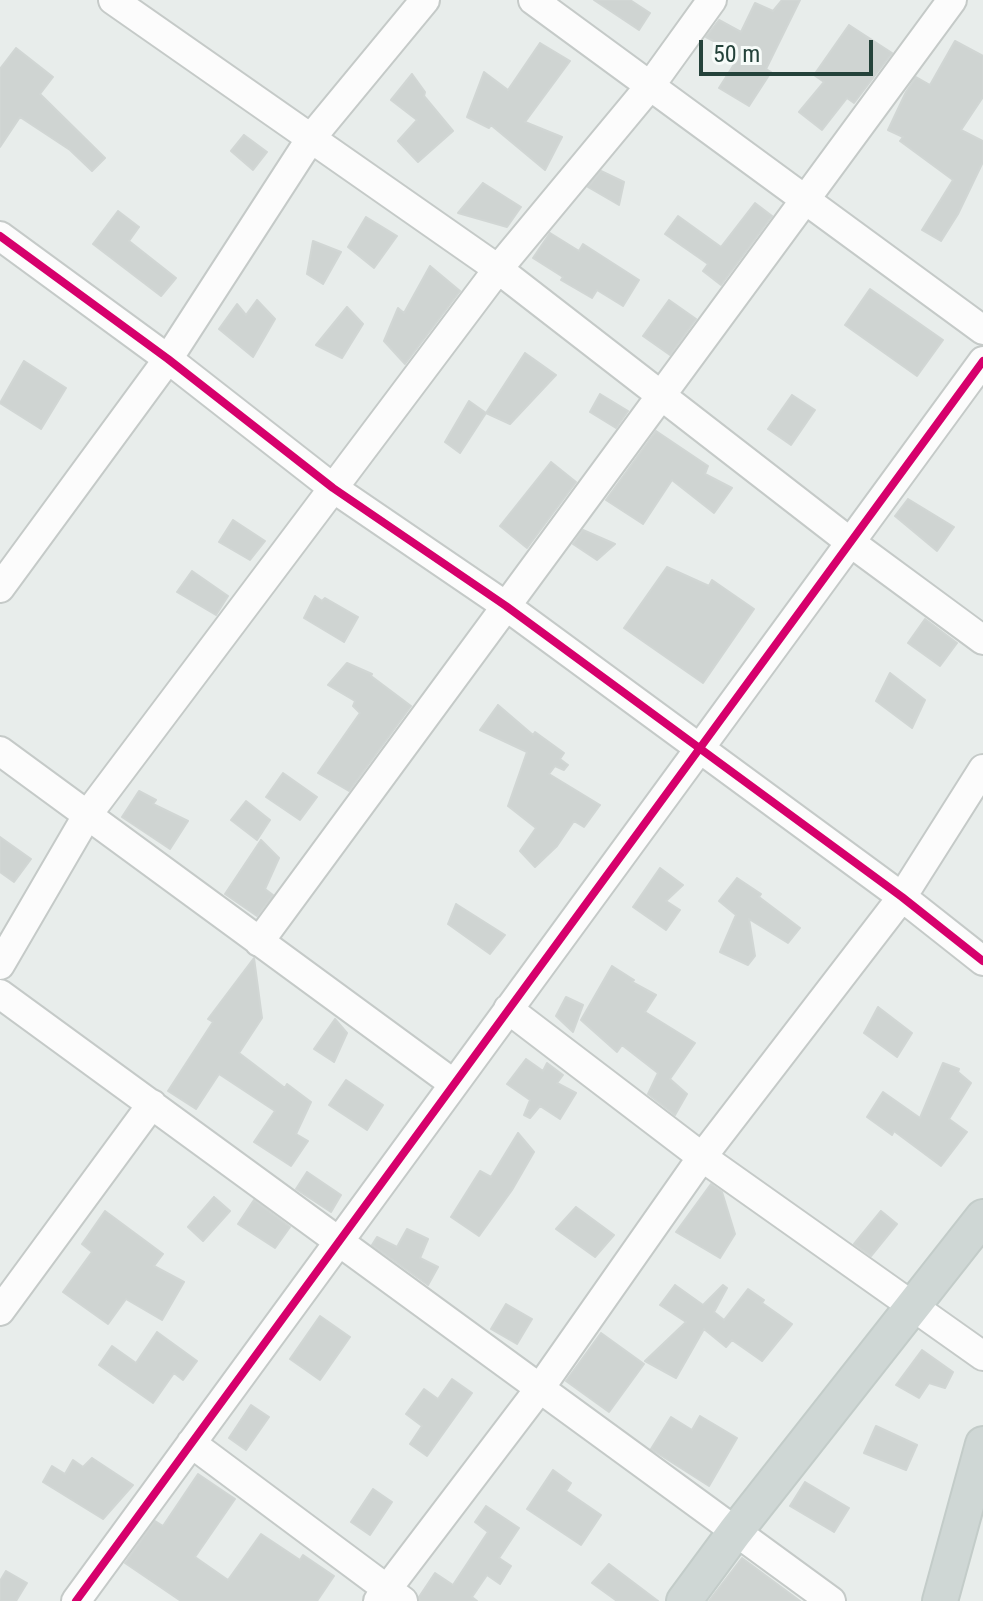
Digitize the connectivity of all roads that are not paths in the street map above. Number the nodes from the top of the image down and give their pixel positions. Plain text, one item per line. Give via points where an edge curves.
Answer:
1 (113, 0) edge
2 (425, 0) edge
3 (533, 0) edge
4 (712, 0) edge
5 (952, 0) edge
6 (650, 86) junction
7 (311, 138) junction
8 (805, 199) junction
9 (0, 236) edge
10 (498, 269) junction
11 (983, 330) edge
12 (168, 359) junction
13 (983, 361) edge
14 (661, 395) junction
15 (333, 488) junction
16 (850, 542) junction
17 (0, 588) edge
18 (506, 606) junction
19 (983, 640) edge
20 (700, 748) junction
21 (0, 751) edge
22 (983, 769) edge
23 (88, 814) junction
24 (902, 897) junction
25 (259, 942) junction
26 (983, 961) edge
27 (0, 965) edge
28 (0, 994) edge
29 (508, 1009) junction
30 (454, 1084) junction
31 (152, 1104) junction
32 (702, 1157) junction
33 (983, 1217) edge
34 (339, 1241) junction
35 (913, 1307) junction
36 (0, 1311) edge
37 (983, 1356) edge
38 (540, 1388) junction
39 (191, 1443) junction
40 (983, 1444) edge
41 (735, 1532) junction
42 (389, 1597) edge
43 (76, 1601) edge
44 (684, 1601) edge
45 (831, 1601) edge
46 (940, 1601) edge

1 - 7 street
2 - 7 street
3 - 6 street
4 - 6 street
5 - 8 street
6 - 8 street
6 - 10 street
7 - 10 street
7 - 12 street
8 - 11 street
8 - 14 street
9 - 12 street
10 - 14 street
10 - 15 street
12 - 15 street
12 - 17 street
13 - 16 street
14 - 16 street
14 - 18 street
15 - 18 street
15 - 23 street
16 - 19 street
16 - 20 street
18 - 20 street
18 - 25 street
20 - 24 street
20 - 29 street
21 - 23 street
22 - 24 street
23 - 25 street
23 - 27 street
24 - 26 street
24 - 32 street
25 - 30 street
28 - 31 street
29 - 30 street
29 - 32 street
30 - 34 street
31 - 34 street
31 - 36 street
32 - 35 street
32 - 38 street
33 - 35 main road
34 - 38 street
34 - 39 street
35 - 37 street
35 - 41 main road
38 - 41 street
38 - 42 street
39 - 42 street
39 - 43 street
40 - 46 main road
41 - 44 main road
41 - 45 street

